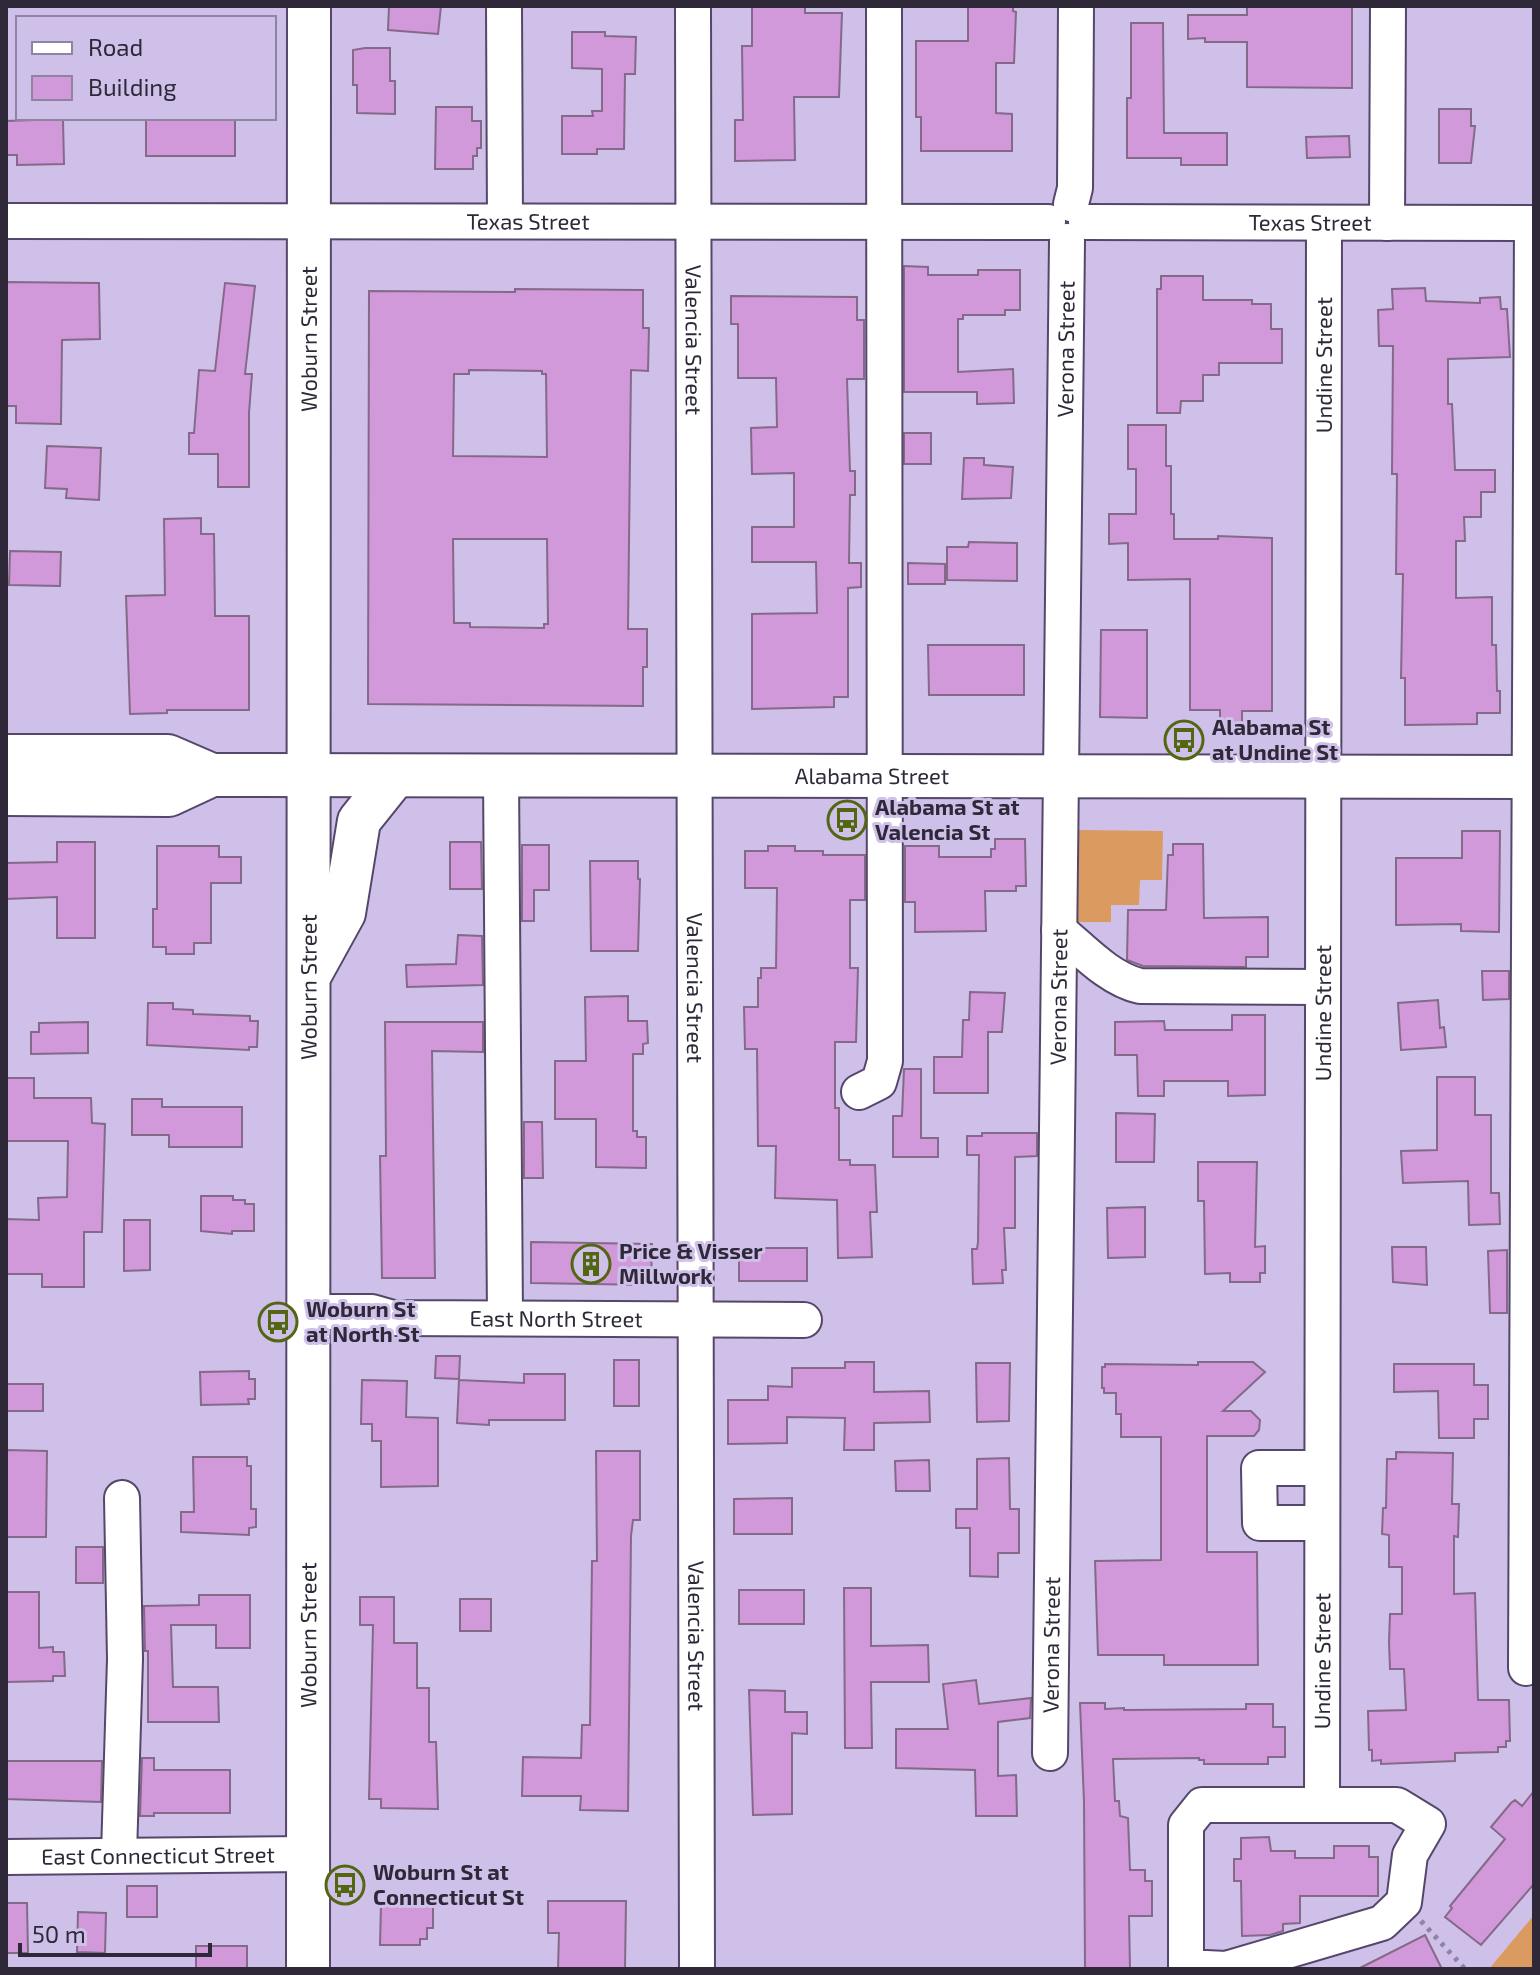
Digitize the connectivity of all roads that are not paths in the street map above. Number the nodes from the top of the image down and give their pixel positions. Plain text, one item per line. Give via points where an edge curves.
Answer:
1 (309, 6) edge
2 (504, 6) edge
3 (693, 6) edge
4 (884, 6) edge
5 (1076, 6) edge
6 (1388, 6) edge
7 (6, 221) edge
8 (309, 221) junction
9 (505, 221) junction
10 (693, 221) junction
11 (884, 222) junction
12 (1068, 222) junction
13 (1324, 223) junction
14 (1387, 223) junction
15 (1533, 223) edge
16 (1533, 387) edge
17 (1532, 644) edge
18 (6, 756) edge
19 (212, 775) junction
20 (310, 776) junction
21 (395, 776) junction
22 (501, 776) junction
23 (693, 776) junction
24 (886, 777) junction
25 (1061, 777) junction
26 (1532, 777) edge
27 (1323, 778) junction
28 (6, 794) edge
29 (1059, 930) junction
30 (309, 976) junction
31 (1323, 987) junction
32 (859, 1092) dead end
33 (309, 1312) junction
34 (505, 1318) junction
35 (695, 1319) junction
36 (804, 1320) dead end
37 (1322, 1468) junction
38 (122, 1498) dead end
39 (1322, 1523) junction
40 (1526, 1668) dead end
41 (1050, 1753) dead end
42 (1322, 1805) junction
43 (119, 1854) junction
44 (308, 1854) junction
45 (6, 1857) edge
46 (308, 1969) edge
47 (697, 1969) edge

1 - 8 main road, Woburn Street
2 - 9 street
3 - 10 street, Valencia Street
4 - 11 street
5 - 12 street, Verona Street via 1075,188
6 - 14 street
7 - 8 street, Texas Street
8 - 9 street, Texas Street
8 - 20 main road, Woburn Street
9 - 10 street, Texas Street
10 - 11 street, Texas Street
10 - 23 street, Valencia Street
11 - 12 street, Texas Street
11 - 24 street
12 - 13 street, Texas Street
12 - 25 street, Verona Street
13 - 14 street, Texas Street
13 - 27 street, Undine Street
14 - 15 street, Texas Street
15 - 16 street
16 - 17 street
17 - 26 street
18 - 19 main road, Alabama Street via 168,756
19 - 20 main road, Alabama Street
19 - 28 main road, Alabama Street via 169,795
20 - 21 main road, Alabama Street
20 - 30 main road, Woburn Street
21 - 22 main road, Alabama Street
21 - 30 main road via 359,821 344,913
22 - 23 main road, Alabama Street
22 - 34 street
23 - 24 main road, Alabama Street
23 - 35 street, Valencia Street
24 - 25 main road, Alabama Street
24 - 32 street via 885,1061 879,1082
25 - 27 main road, Alabama Street
25 - 29 street, Verona Street
26 - 27 main road, Alabama Street
26 - 40 street
27 - 31 street, Undine Street
29 - 31 street via 1113,975 1140,986
29 - 41 street, Verona Street
30 - 33 main road, Woburn Street
31 - 37 street, Undine Street
33 - 34 street, East North Street
33 - 44 main road, Woburn Street
34 - 35 street, East North Street
35 - 36 street, East North Street
35 - 47 street, Valencia Street
37 - 39 street, Undine Street
37 - 39 street via 1259,1468 1260,1523
38 - 43 street via 125,1659
39 - 42 street, Undine Street
42 - 42 street via 1397,1805 1428,1824 1410,1855 1404,1902 1382,1923 1368,1928 1226,1969 1186,1967 1186,1825 1202,1805
43 - 44 street, East Connecticut Street
43 - 45 street, East Connecticut Street
44 - 46 main road, Woburn Street

